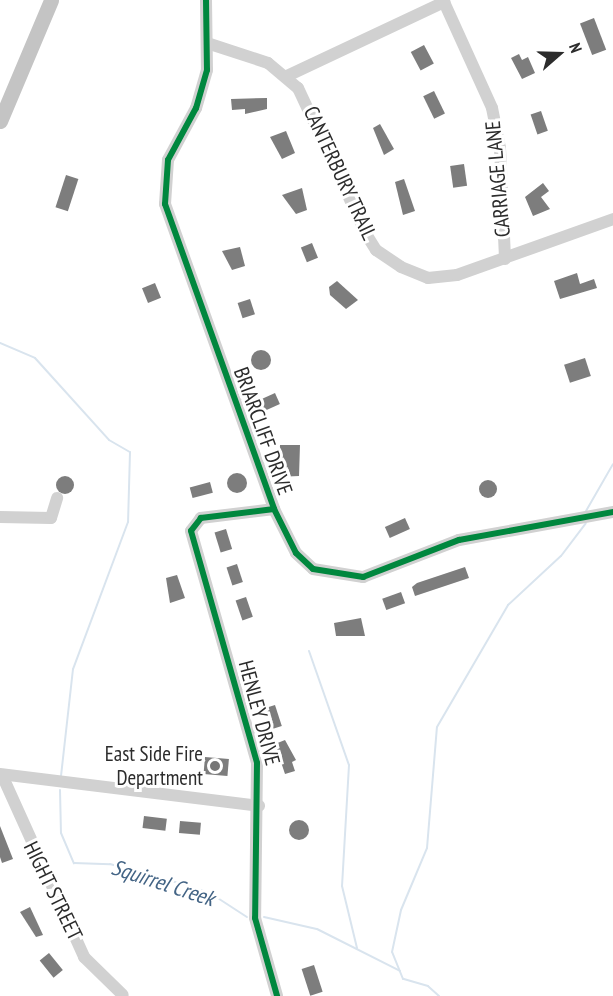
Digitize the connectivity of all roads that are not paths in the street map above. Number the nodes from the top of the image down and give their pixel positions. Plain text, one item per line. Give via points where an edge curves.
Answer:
1 (51, 0) edge
2 (206, 0) edge
3 (210, 44) junction
4 (287, 76) junction
5 (0, 121) edge
6 (613, 219) edge
7 (505, 259) junction
8 (57, 498) dead end
9 (274, 509) junction
10 (613, 512) edge
11 (0, 517) edge
12 (1, 775) edge
13 (259, 806) junction
14 (123, 994) dead end
15 (277, 996) edge

1 - 5 main road
2 - 3 street, BRIARCLIFF DRIVE
3 - 4 street, CANTERBURY TRAIL via 268,63
3 - 9 street, BRIARCLIFF DRIVE via 202,90 168,160 165,204
4 - 7 street, CANTERBURY TRAIL via 319,124 366,234 388,260 428,278
4 - 7 street, CARRIAGE LANE via 444,2 492,108 500,148
6 - 7 street, CANTERBURY TRAIL
8 - 11 street via 51,518
9 - 10 street, BRIARCLIFF DRIVE via 303,562 346,578 379,573 459,540
9 - 13 street, HENLEY DRIVE via 201,518 191,531 252,740
12 - 13 street
12 - 14 street, HIGHT STREET via 84,957
13 - 15 street, HENLEY DRIVE via 255,918

